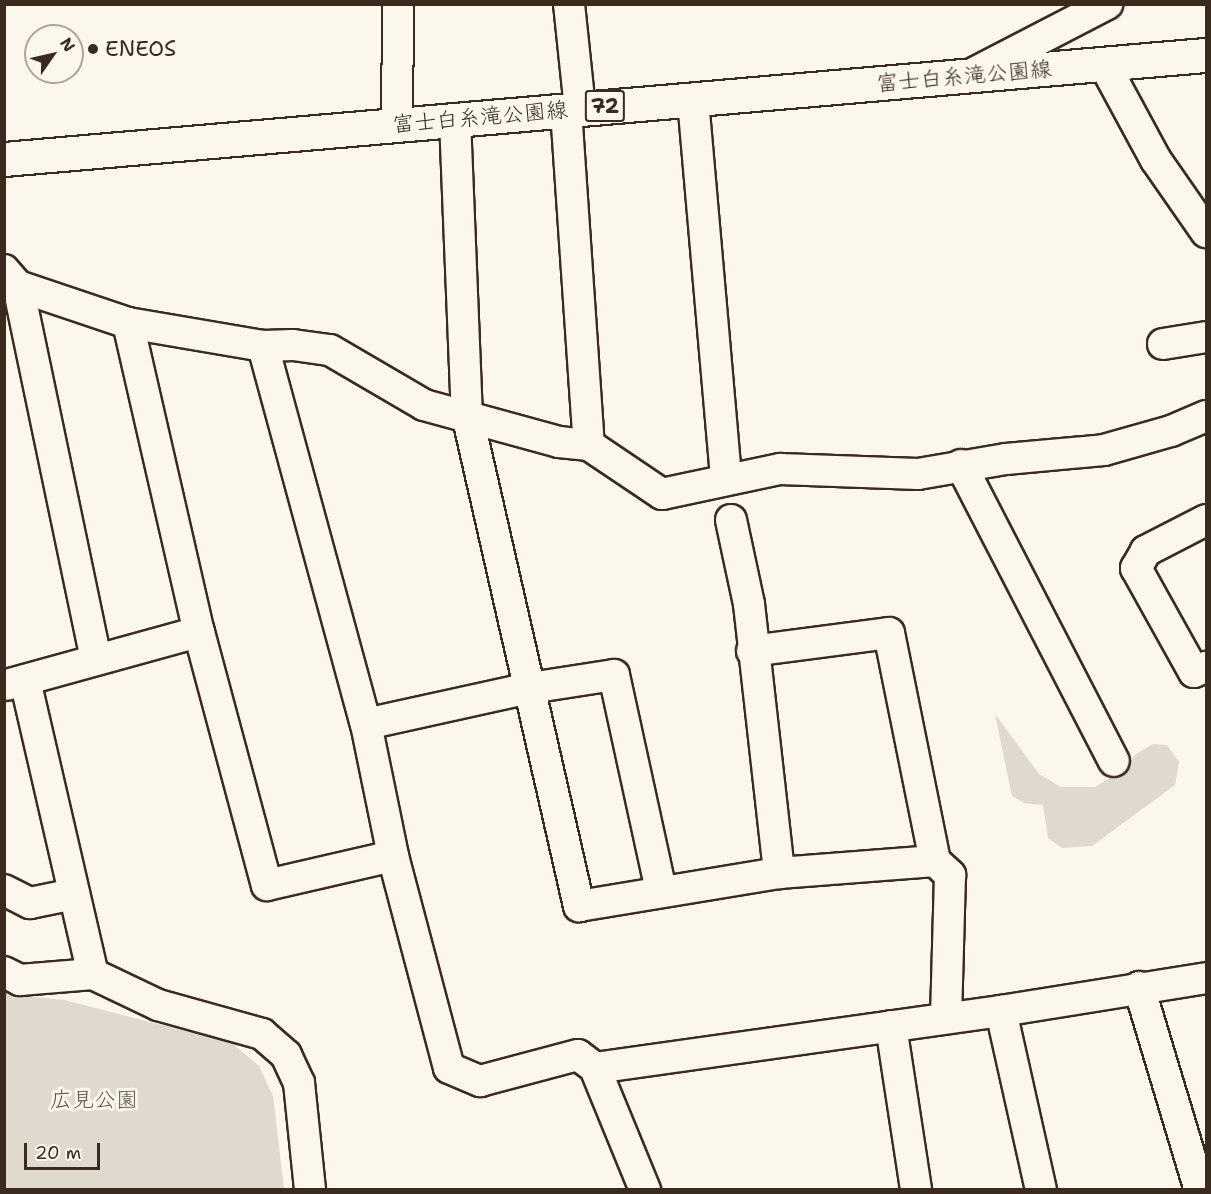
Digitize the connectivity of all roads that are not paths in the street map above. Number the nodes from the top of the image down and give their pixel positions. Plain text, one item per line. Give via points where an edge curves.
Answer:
1 (398, 4) edge
2 (569, 4) edge
3 (1107, 4) edge
4 (1206, 55) edge
5 (1104, 64) junction
6 (968, 75) junction
7 (693, 100) junction
8 (573, 109) junction
9 (455, 119) junction
10 (397, 124) junction
11 (4, 159) edge
12 (1205, 228) edge
13 (11, 278) edge
14 (128, 323) junction
15 (1206, 337) edge
16 (1164, 345) dead end
17 (263, 346) junction
18 (467, 414) junction
19 (1206, 416) edge
20 (589, 445) junction
21 (961, 465) junction
22 (726, 479) junction
23 (731, 520) dead end
24 (1206, 520) edge
25 (199, 632) junction
26 (752, 651) junction
27 (96, 659) junction
28 (1206, 667) edge
29 (15, 683) edge
30 (530, 687) junction
31 (366, 724) junction
32 (1114, 761) dead end
33 (393, 856) junction
34 (935, 861) junction
35 (779, 873) junction
36 (4, 890) edge
37 (661, 890) junction
38 (74, 894) junction
39 (4, 972) edge
40 (93, 974) junction
41 (1206, 978) edge
42 (1139, 987) junction
43 (1001, 1011) junction
44 (946, 1017) junction
45 (891, 1026) junction
46 (595, 1068) junction
47 (310, 1190) edge
48 (645, 1190) edge
49 (916, 1190) edge
50 (1041, 1190) edge
51 (1200, 1190) edge

1 - 10 street
2 - 8 street
3 - 6 street
4 - 5 main road, 富士白糸滝公園線 / 72
5 - 6 main road, 富士白糸滝公園線 / 72
5 - 12 street via 1156,160
6 - 7 main road, 富士白糸滝公園線 / 72
7 - 8 main road, 富士白糸滝公園線 / 72
7 - 22 street
8 - 9 main road, 富士白糸滝公園線 / 72
8 - 20 street
9 - 10 main road, 富士白糸滝公園線 / 72
9 - 18 street
10 - 11 main road, 富士白糸滝公園線 / 72
13 - 14 street
13 - 27 street
14 - 17 street
14 - 25 street
15 - 16 street
17 - 18 street via 330,350 424,405
17 - 31 street
18 - 20 street via 560,442
18 - 30 street
19 - 21 street via 1171,431 1104,450
20 - 22 street via 662,494
21 - 22 street via 918,474 780,469
21 - 32 street
23 - 26 street via 749,603
24 - 28 street via 1146,551 1136,568 1194,672
25 - 27 street
25 - 33 street via 267,885
26 - 34 street via 889,633
26 - 35 street
27 - 29 street
29 - 38 street
30 - 31 street
30 - 37 street via 614,675
30 - 37 street via 579,906
31 - 33 street
33 - 46 street via 449,1068 480,1081 578,1055
34 - 35 street
34 - 44 street via 950,875
35 - 37 street
36 - 38 street via 30,903
38 - 40 street
39 - 40 street via 20,980
40 - 47 street via 158,1005 262,1034 286,1055 299,1083
41 - 42 street
42 - 43 street
42 - 51 street
43 - 44 street
43 - 50 street
44 - 45 street
45 - 46 street
45 - 49 street
46 - 48 street

